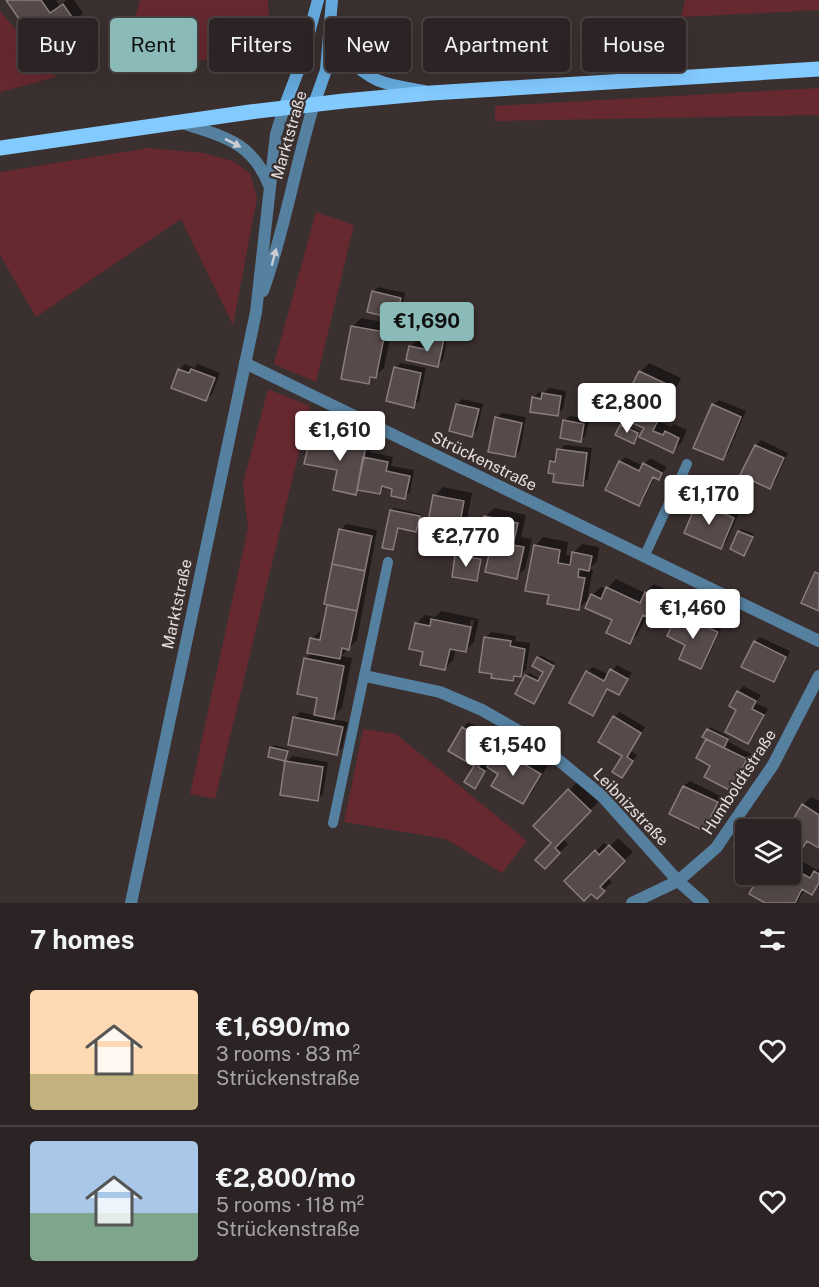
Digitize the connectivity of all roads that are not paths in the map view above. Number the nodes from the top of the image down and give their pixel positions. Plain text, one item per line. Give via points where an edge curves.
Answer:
1 (318, 0) edge
2 (332, 0) edge
3 (331, 18) edge
4 (819, 69) edge
5 (325, 72) edge
6 (366, 72) edge
7 (431, 93) junction
8 (314, 104) junction
9 (285, 108) junction
10 (179, 122) junction
11 (0, 148) edge
12 (269, 185) junction
13 (256, 312) junction
14 (245, 363) junction
15 (687, 464) dead end
16 (644, 557) junction
17 (388, 562) dead end
18 (819, 641) edge
19 (365, 676) junction
20 (819, 676) edge
21 (333, 823) dead end
22 (678, 881) junction
23 (131, 903) edge
24 (632, 903) edge
25 (703, 903) edge

1 - 9 main road, Marktstraße
2 - 3 main road, Marktstraße
4 - 7 main road
5 - 8 main road, Marktstraße
6 - 7 main road via 378,80
7 - 8 main road
8 - 9 main road
13 -> 8 street, Marktstraße via 274,262
9 - 10 main road
9 - 12 street, Marktstraße via 276,134
10 - 11 main road
10 -> 12 street via 238,145 252,155
12 - 13 street, Marktstraße
13 - 14 street, Marktstraße
14 - 16 street, Strückenstraße
14 - 23 street, Marktstraße
15 - 16 lane
16 - 18 street, Strückenstraße
17 - 19 lane
19 - 21 lane
19 - 22 street, Leibnizstraße via 440,692 533,739 602,796
20 - 22 street, Humboldtstraße via 773,765 716,848
22 - 24 street, Humboldtstraße
22 - 25 street, Leibnizstraße

